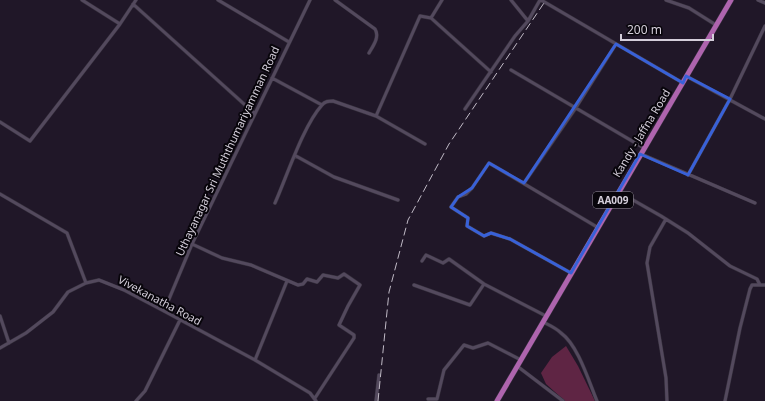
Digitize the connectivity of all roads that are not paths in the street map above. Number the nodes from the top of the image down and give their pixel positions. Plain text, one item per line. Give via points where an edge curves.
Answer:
1 (82, 0) edge
2 (136, 0) edge
3 (219, 0) edge
4 (310, 0) edge
5 (335, 0) edge
6 (442, 0) edge
7 (511, 0) edge
8 (540, 0) edge
9 (666, 0) edge
10 (731, 0) edge
11 (758, 0) edge
12 (765, 3) edge
13 (133, 4) junction
14 (431, 18) junction
15 (528, 21) junction
16 (120, 24) junction
17 (716, 26) junction
18 (765, 26) edge
19 (289, 42) junction
20 (616, 44) junction
21 (369, 53) dead end
22 (511, 70) dead end
23 (491, 72) junction
24 (686, 76) junction
25 (272, 78) junction
26 (683, 83) junction
27 (730, 99) junction
28 (322, 105) junction
29 (465, 109) dead end
30 (575, 109) junction
31 (254, 113) junction
32 (376, 116) junction
33 (765, 119) edge
34 (0, 122) edge
35 (425, 144) dead end
36 (644, 148) junction
37 (640, 154) junction
38 (296, 156) junction
39 (688, 175) junction
40 (524, 183) junction
41 (618, 192) junction
42 (0, 194) edge
43 (398, 200) dead end
44 (275, 203) dead end
45 (755, 203) dead end
46 (666, 219) junction
47 (598, 227) junction
48 (192, 244) junction
49 (422, 261) dead end
50 (571, 273) junction
51 (287, 281) junction
52 (86, 283) junction
53 (484, 284) junction
54 (414, 285) dead end
55 (760, 285) junction
56 (765, 285) edge
57 (164, 311) junction
58 (0, 316) edge
59 (546, 316) junction
60 (180, 320) junction
61 (543, 322) junction
62 (9, 343) junction
63 (0, 348) edge
64 (255, 360) junction
65 (521, 360) junction
66 (517, 366) junction
67 (379, 375) dead end
68 (316, 399) edge
69 (428, 399) dead end
70 (136, 401) edge
71 (376, 401) edge
72 (497, 401) edge
73 (563, 401) edge
74 (597, 401) edge
75 (667, 401) edge
76 (725, 401) edge

1 - 16 street
2 - 13 street
3 - 19 street
4 - 19 street, Uthayanagar Sri Muththumariyamman Road
5 - 21 street via 378,33
6 - 14 street
7 - 15 street
8 - 15 street
8 - 20 street
9 - 17 street via 689,8
10 - 17 highway, Kandy - Jaffna Road / AA009
11 - 12 street
13 - 16 street
13 - 31 street
14 - 23 street
14 - 32 street via 423,15 418,18
15 - 23 street
16 - 34 street via 30,141
17 - 24 highway, Kandy - Jaffna Road / AA009
18 - 27 street
19 - 25 street, Uthayanagar Sri Muththumariyamman Road
20 - 26 street
20 - 30 street
22 - 30 street
23 - 29 street
24 - 26 highway, Kandy - Jaffna Road / AA009
24 - 27 street
25 - 28 street
25 - 31 street, Uthayanagar Sri Muththumariyamman Road
26 - 36 highway, Kandy - Jaffna Road / AA009
27 - 33 street
27 - 39 street
28 - 32 street via 333,101
28 - 38 street
30 - 36 street
30 - 40 street
31 - 48 street, Uthayanagar Sri Muththumariyamman Road
32 - 35 street
36 - 37 highway, Kandy - Jaffna Road / AA009
37 - 39 street
37 - 41 highway, Kandy - Jaffna Road / AA009
38 - 43 street via 334,177
38 - 44 street
39 - 45 street
40 - 47 street
40 - 50 street via 489,163 472,188 458,197 452,207 468,218 467,226 484,236 491,233 510,239
41 - 46 street
41 - 47 highway, Kandy - Jaffna Road / AA009
42 - 52 street via 67,233
46 - 55 street via 730,266 757,279
46 - 75 street via 650,247 647,263 666,378
47 - 50 highway, Kandy - Jaffna Road / AA009
48 - 51 street via 222,258 251,265
48 - 57 street, Uthayanagar Sri Muththumariyamman Road
49 - 53 street via 426,255 443,262 449,259
50 - 59 highway, Kandy - Jaffna Road / AA009
51 - 64 street
51 - 68 street via 301,285 307,279 317,282 323,275 338,278 344,274 360,285 339,325 354,335 354,338
52 - 57 street, Vivekanatha Road via 99,280 106,282
52 - 62 street, Vivekanatha Road via 68,292 53,312
53 - 54 street via 470,305
53 - 59 street
55 - 56 street
55 - 76 street via 752,285 750,289
57 - 60 street, Vivekanatha Road
58 - 62 street
59 - 61 highway, Kandy - Jaffna Road / AA009
60 - 64 street, Vivekanatha Road
60 - 70 street via 145,391
61 - 65 highway, Kandy - Jaffna Road / AA009
61 - 74 street via 562,333 569,341
62 - 63 street, Vivekanatha Road
64 - 68 street, Vivekanatha Road
65 - 66 highway, Kandy - Jaffna Road / AA009
65 - 69 street via 488,343 473,348 464,345 444,370 437,399
66 - 72 highway, Kandy - Jaffna Road / AA009
66 - 73 street
67 - 71 street

